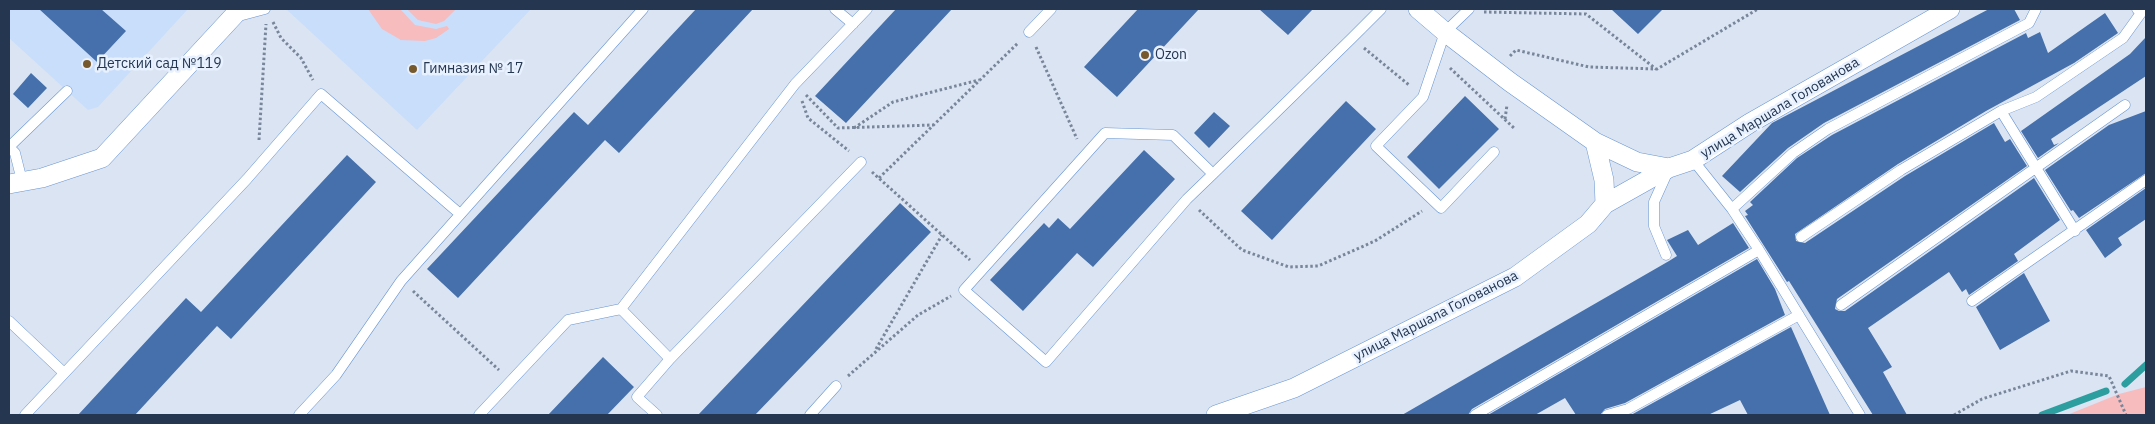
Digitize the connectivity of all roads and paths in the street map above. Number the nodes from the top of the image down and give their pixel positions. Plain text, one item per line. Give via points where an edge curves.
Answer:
1 (644, 9) edge
2 (835, 9) edge
3 (867, 9) edge
4 (1051, 9) edge
5 (1381, 9) edge
6 (1418, 9) edge
7 (1758, 9) edge
8 (1950, 9) edge
9 (2036, 9) edge
10 (2137, 9) edge
11 (1467, 10) edge
12 (236, 13) edge
13 (267, 14) edge
14 (853, 24) junction
15 (1029, 32) junction
16 (1445, 32) junction
17 (1352, 38) junction
18 (1437, 56) junction
19 (1657, 69) junction
20 (1495, 71) junction
21 (980, 80) junction
22 (795, 84) junction
23 (67, 91) dead end
24 (321, 94) junction
25 (1423, 97) junction
26 (2125, 105) dead end
27 (2001, 111) junction
28 (260, 114) dead end
29 (933, 125) junction
30 (853, 128) junction
31 (1515, 129) dead end
32 (1595, 142) junction
33 (9, 147) edge
34 (1494, 152) dead end
35 (1085, 156) junction
36 (1693, 160) junction
37 (861, 162) junction
38 (1669, 168) junction
39 (2036, 169) junction
40 (1213, 174) junction
41 (879, 178) junction
42 (2146, 180) edge
43 (15, 182) edge
44 (1187, 199) junction
45 (1435, 202) junction
46 (1605, 204) junction
47 (1732, 209) junction
48 (460, 214) junction
49 (2075, 230) junction
50 (942, 235) junction
51 (1801, 237) dead end
52 (1759, 250) junction
53 (1666, 255) dead end
54 (981, 270) junction
55 (401, 281) junction
56 (964, 290) junction
57 (1972, 301) dead end
58 (1841, 305) dead end
59 (621, 309) junction
60 (1799, 315) junction
61 (9, 321) edge
62 (874, 353) junction
63 (670, 359) junction
64 (63, 372) junction
65 (512, 382) junction
66 (836, 386) joint
67 (1221, 414) edge
68 (25, 415) edge
69 (299, 415) edge
70 (479, 415) edge
71 (657, 415) edge
72 (810, 415) edge
73 (1474, 415) edge
74 (1607, 415) edge
75 (1860, 415) edge
76 (1954, 415) edge
77 (2126, 415) edge

1 - 48 lane
2 - 14 lane
3 - 14 lane
4 - 15 lane
5 - 17 lane
6 - 16 street
7 - 19 path
8 - 36 street, улица Маршала Голованова via 1750,123
9 - 47 lane via 2029,23 1828,129 1793,153
10 - 27 lane via 2141,13 2123,38 2036,98
11 - 16 lane
11 - 19 path via 1586,14
12 - 13 lane
12 - 43 street via 102,158 42,178
13 - 24 path via 281,38 301,58
13 - 28 path
14 - 22 lane
15 - 21 path
15 - 35 path
16 - 18 lane
16 - 20 street
17 - 25 path
17 - 40 lane
18 - 25 lane
18 - 31 path
19 - 20 path via 1589,67 1516,50
20 - 32 street
21 - 29 path
21 - 30 path via 893,102
22 - 30 path via 838,128
22 - 37 path via 808,118
22 - 59 lane
23 - 33 lane
24 - 48 lane
24 - 64 lane via 247,179
25 - 45 lane via 1376,146
26 - 39 lane
27 - 39 lane
27 - 51 lane via 1901,170
29 - 30 path
29 - 41 path
32 - 38 street via 1637,162
32 - 46 street via 1604,180
33 - 43 lane via 15,153
34 - 45 lane via 1441,208
35 - 40 lane via 1105,133 1173,135
35 - 54 lane
36 - 38 street, улица Маршала Голованова
36 - 47 lane
37 - 41 path
37 - 63 lane
38 - 46 street, улица Маршала Голованова
38 - 53 lane via 1654,202 1654,226
39 - 49 lane
39 - 58 lane
40 - 44 lane
41 - 50 path
42 - 49 lane
44 - 45 path via 1242,250 1289,267 1318,266 1375,241
44 - 56 lane via 1046,362
46 - 67 street, улица Маршала Голованова via 1588,224 1515,277 1294,388
47 - 52 lane
48 - 55 lane
49 - 57 lane
50 - 54 path
50 - 62 path
52 - 60 lane
52 - 73 lane
54 - 56 lane
55 - 65 path
55 - 69 lane via 336,375
56 - 62 path via 918,315
59 - 63 lane
59 - 65 lane via 568,320
60 - 74 lane via 1628,410
60 - 75 lane
61 - 64 lane
62 - 66 path
63 - 71 lane via 637,397
64 - 68 lane
65 - 70 lane
66 - 72 lane
76 - 77 path via 1982,398 2071,372 2109,376

